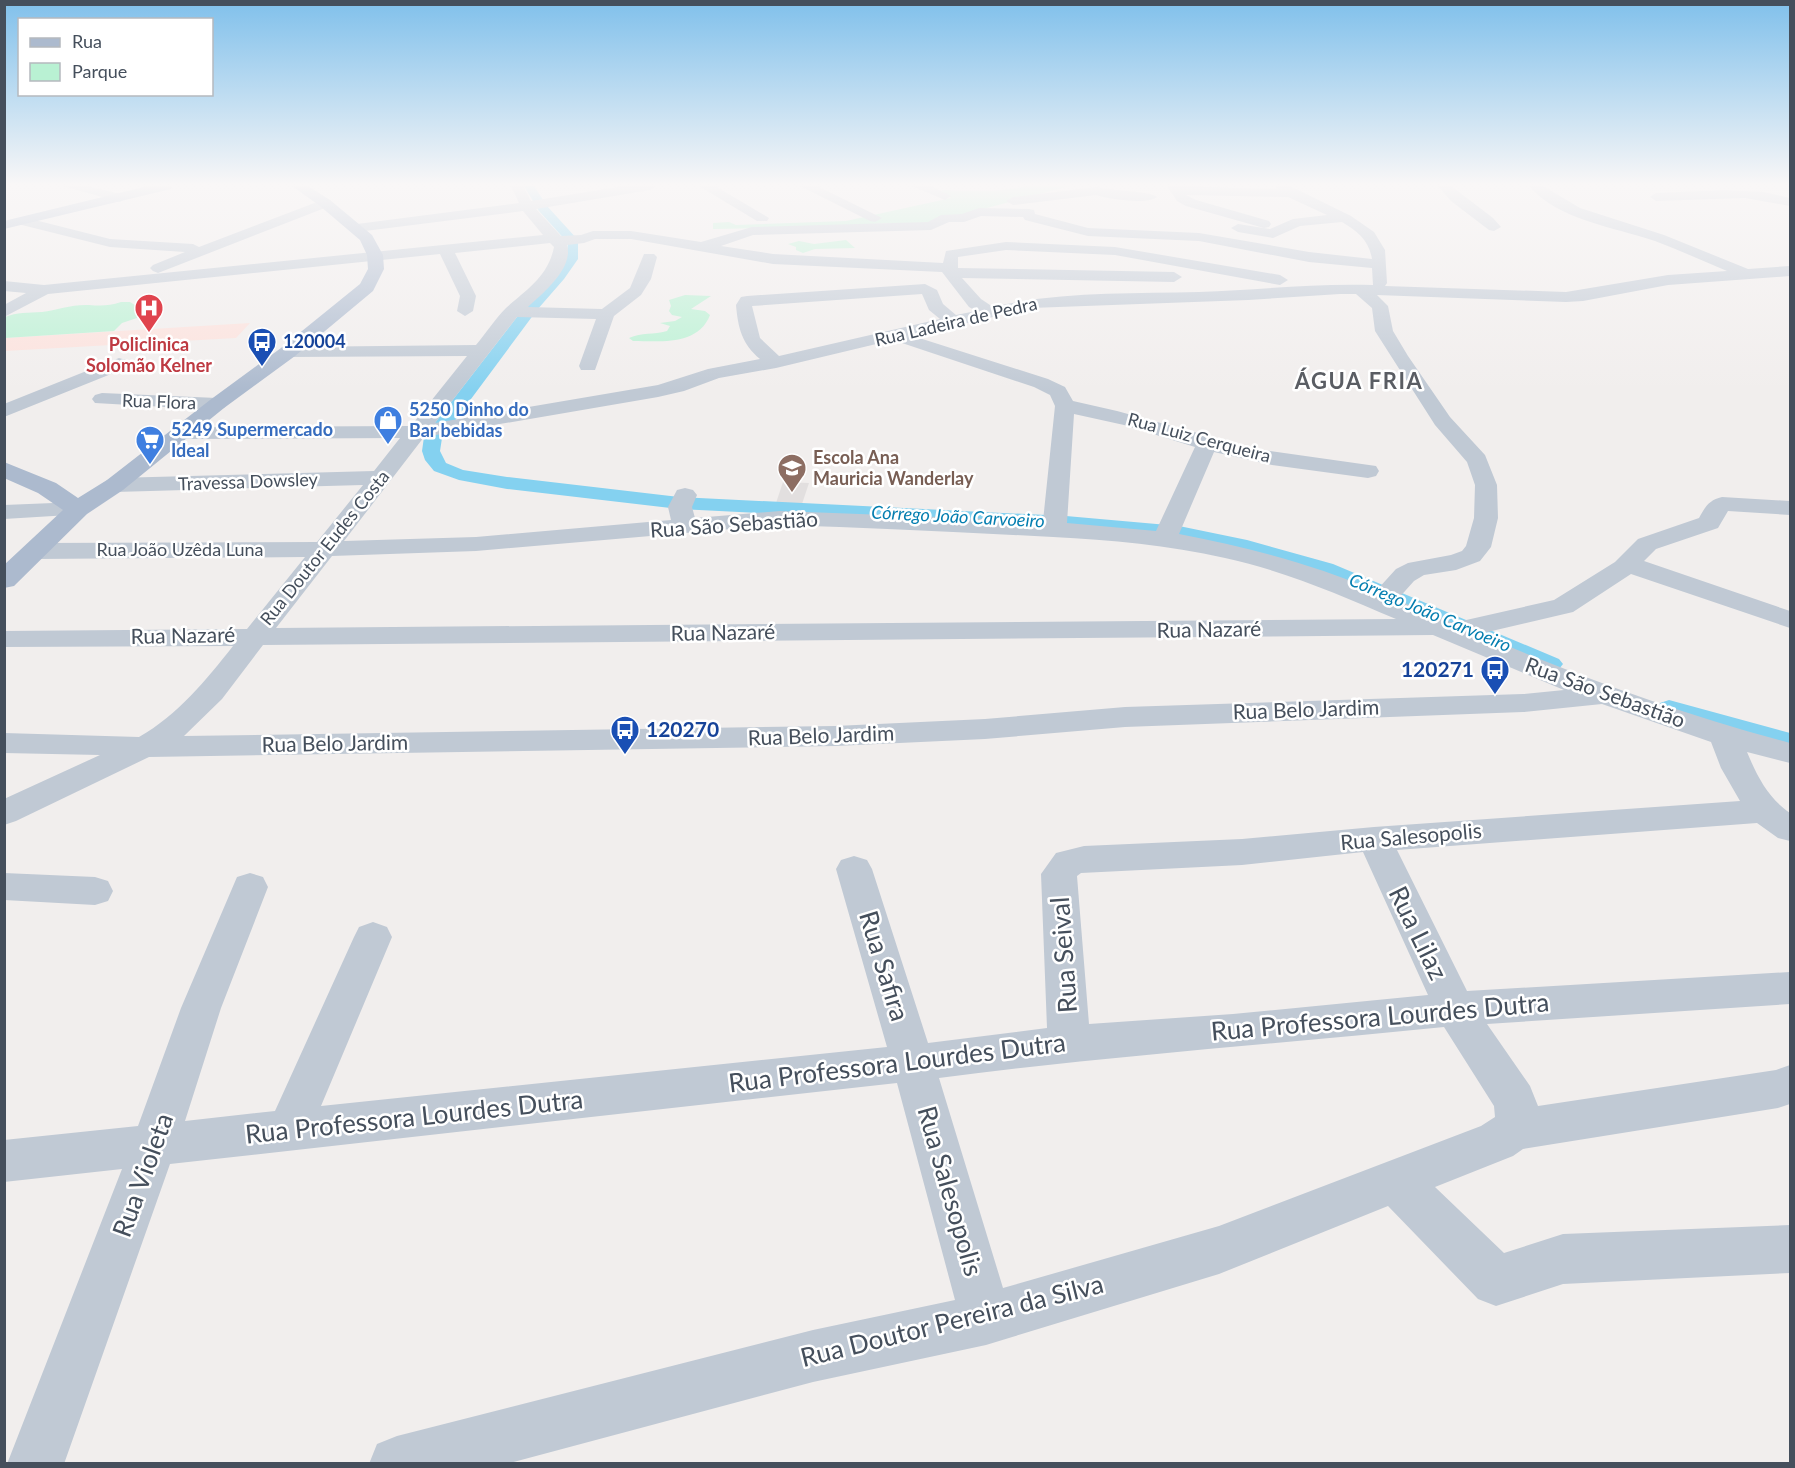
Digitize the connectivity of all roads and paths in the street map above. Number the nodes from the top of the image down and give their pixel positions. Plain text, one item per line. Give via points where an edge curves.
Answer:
1 (191, 255) edge
2 (375, 255) junction
3 (381, 255) edge
4 (448, 255) edge
5 (560, 255) edge
6 (749, 255) edge
7 (883, 255) edge
8 (951, 255) edge
9 (1141, 255) edge
10 (1291, 255) edge
11 (1378, 255) edge
12 (1700, 255) edge
13 (649, 258) dead end
14 (1379, 264) junction
15 (877, 266) junction
16 (949, 270) junction
17 (1791, 271) edge
18 (1747, 273) junction
19 (1192, 278) dead end
20 (124, 282) junction
21 (4, 285) edge
22 (1360, 289) junction
23 (44, 290) junction
24 (465, 311) dead end
25 (4, 312) edge
26 (516, 312) junction
27 (990, 312) junction
28 (606, 314) junction
29 (951, 320) junction
30 (895, 335) junction
31 (482, 350) junction
32 (288, 352) junction
33 (776, 362) junction
34 (119, 364) dead end
35 (588, 366) dead end
36 (102, 399) dead end
37 (217, 404) junction
38 (1065, 406) junction
39 (4, 411) edge
40 (422, 430) junction
41 (180, 434) junction
42 (1207, 444) junction
43 (4, 468) edge
44 (1368, 471) dead end
45 (382, 478) junction
46 (115, 485) junction
47 (78, 509) junction
48 (1788, 510) edge
49 (4, 512) edge
50 (1054, 523) junction
51 (1169, 532) junction
52 (324, 549) junction
53 (37, 551) junction
54 (1627, 564) junction
55 (4, 580) edge
56 (1386, 596) junction
57 (1791, 620) edge
58 (1446, 630) junction
59 (256, 636) junction
60 (4, 639) edge
61 (1522, 663) junction
62 (1605, 695) junction
63 (1493, 704) junction
64 (1725, 736) junction
65 (4, 743) edge
66 (62, 743) junction
67 (144, 747) junction
68 (1791, 753) edge
69 (48, 793) junction
70 (4, 813) edge
71 (1777, 820) edge
72 (1374, 839) junction
73 (1062, 868) joint
74 (854, 869) dead end
75 (4, 886) edge
76 (250, 886) dead end
77 (94, 891) dead end
78 (373, 937) dead end
79 (1791, 988) edge
80 (1455, 1008) junction
81 (1069, 1042) junction
82 (913, 1063) junction
83 (1791, 1084) edge
84 (1517, 1124) junction
85 (289, 1130) junction
86 (154, 1145) junction
87 (4, 1161) edge
88 (1396, 1181) junction
89 (1791, 1249) edge
90 (986, 1318) junction
91 (35, 1464) edge
92 (396, 1464) edge

1 - 20 street
2 - 3 street
2 - 20 street
2 - 32 main road via 376,269 367,287
4 - 24 street via 468,296
5 - 26 street, Rua Doutor Eudes Costa via 559,263
6 - 15 street
7 - 15 street
8 - 16 street
9 - 22 street via 1251,276
10 - 14 street
11 - 14 street
12 - 18 street
13 - 28 street via 643,285
14 - 22 street
15 - 16 street
16 - 19 street
16 - 27 street via 975,303
17 - 18 street, Rua Ladeira de Pedra
18 - 22 street, Rua Ladeira de Pedra via 1668,280 1566,297
20 - 23 street
21 - 23 street
22 - 27 street, Rua Ladeira de Pedra via 1051,301
22 - 56 street via 1380,306 1384,331 1442,421 1477,460 1486,484 1486,518 1478,547 1471,556 1417,568
23 - 25 street
26 - 28 street
26 - 31 street, Rua Doutor Eudes Costa
27 - 29 street, Rua Ladeira de Pedra
28 - 35 street
29 - 30 street, Rua Ladeira de Pedra
29 - 33 street via 935,306 925,289 752,300 744,305 746,329 757,349
30 - 33 street, Rua Ladeira de Pedra
30 - 38 street via 1053,387 1062,394
31 - 32 street
31 - 40 street, Rua Doutor Eudes Costa
32 - 37 main road
33 - 40 street, Rua Ladeira de Pedra via 715,373 658,391
34 - 39 street
36 - 37 street, Rua Flora
37 - 41 main road
38 - 42 street, Rua Luiz Cerqueira via 1095,410
38 - 50 street
40 - 41 street, Rua Ladeira de Pedra
40 - 45 street, Rua Doutor Eudes Costa
41 - 46 main road
42 - 44 street, Rua Luiz Cerqueira via 1261,457
42 - 51 street
43 - 47 main road via 47,488
45 - 46 street, Travessa Dowsley
45 - 52 street, Rua Doutor Eudes Costa
46 - 47 main road
47 - 49 street
47 - 53 main road
48 - 54 street via 1722,504 1709,523 1647,544
50 - 51 street, Rua São Sebastião via 1106,532
50 - 52 street, Rua São Sebastião via 801,518 683,510 476,544
51 - 56 street, Rua São Sebastião
52 - 53 street, Rua João Uzêda Luna
52 - 59 street, Rua Doutor Eudes Costa
53 - 55 main road
54 - 57 street
54 - 58 street via 1563,606
56 - 58 street, Rua São Sebastião
58 - 59 street, Rua Nazaré
58 - 61 street, Rua São Sebastião
59 - 60 street, Rua Nazaré
59 - 67 street, Rua Doutor Eudes Costa via 190,715
61 - 62 street, Rua São Sebastião
61 - 63 street
62 - 63 street, Rua Belo Jardim
62 - 64 street, Rua São Sebastião
63 - 67 street, Rua Belo Jardim via 1125,717 835,736
64 - 68 street, Rua São Sebastião
64 - 71 street via 1737,768
65 - 66 street, Rua Belo Jardim
66 - 67 street, Rua Belo Jardim
66 - 69 street via 71,753 72,762
67 - 69 street, Rua Doutor Eudes Costa
69 - 70 street, Rua Doutor Eudes Costa
71 - 72 street, Rua Salesopolis
72 - 73 street, Rua Salesopolis via 1242,852 1084,859 1068,862
72 - 80 street, Rua Lilaz
73 - 81 street, Rua Seival via 1059,874
74 - 82 street, Rua Safira
75 - 77 street
76 - 86 street, Rua Violeta via 201,1008
78 - 85 street
79 - 80 street, Rua Professora Lourdes Dutra
80 - 81 street, Rua Professora Lourdes Dutra via 1233,1031
80 - 84 street, Rua Lilaz via 1515,1100
81 - 82 street, Rua Professora Lourdes Dutra
82 - 85 street, Rua Professora Lourdes Dutra
82 - 90 street, Rua Salesopolis
83 - 84 street via 1778,1089
84 - 88 street, Rua Doutor Pereira da Silva via 1497,1142
85 - 86 street, Rua Professora Lourdes Dutra
86 - 87 street, Rua Professora Lourdes Dutra
86 - 91 street, Rua Violeta
88 - 89 street via 1496,1281 1563,1259
88 - 90 street, Rua Doutor Pereira da Silva via 1219,1250
90 - 92 street, Rua Doutor Pereira da Silva via 813,1356

